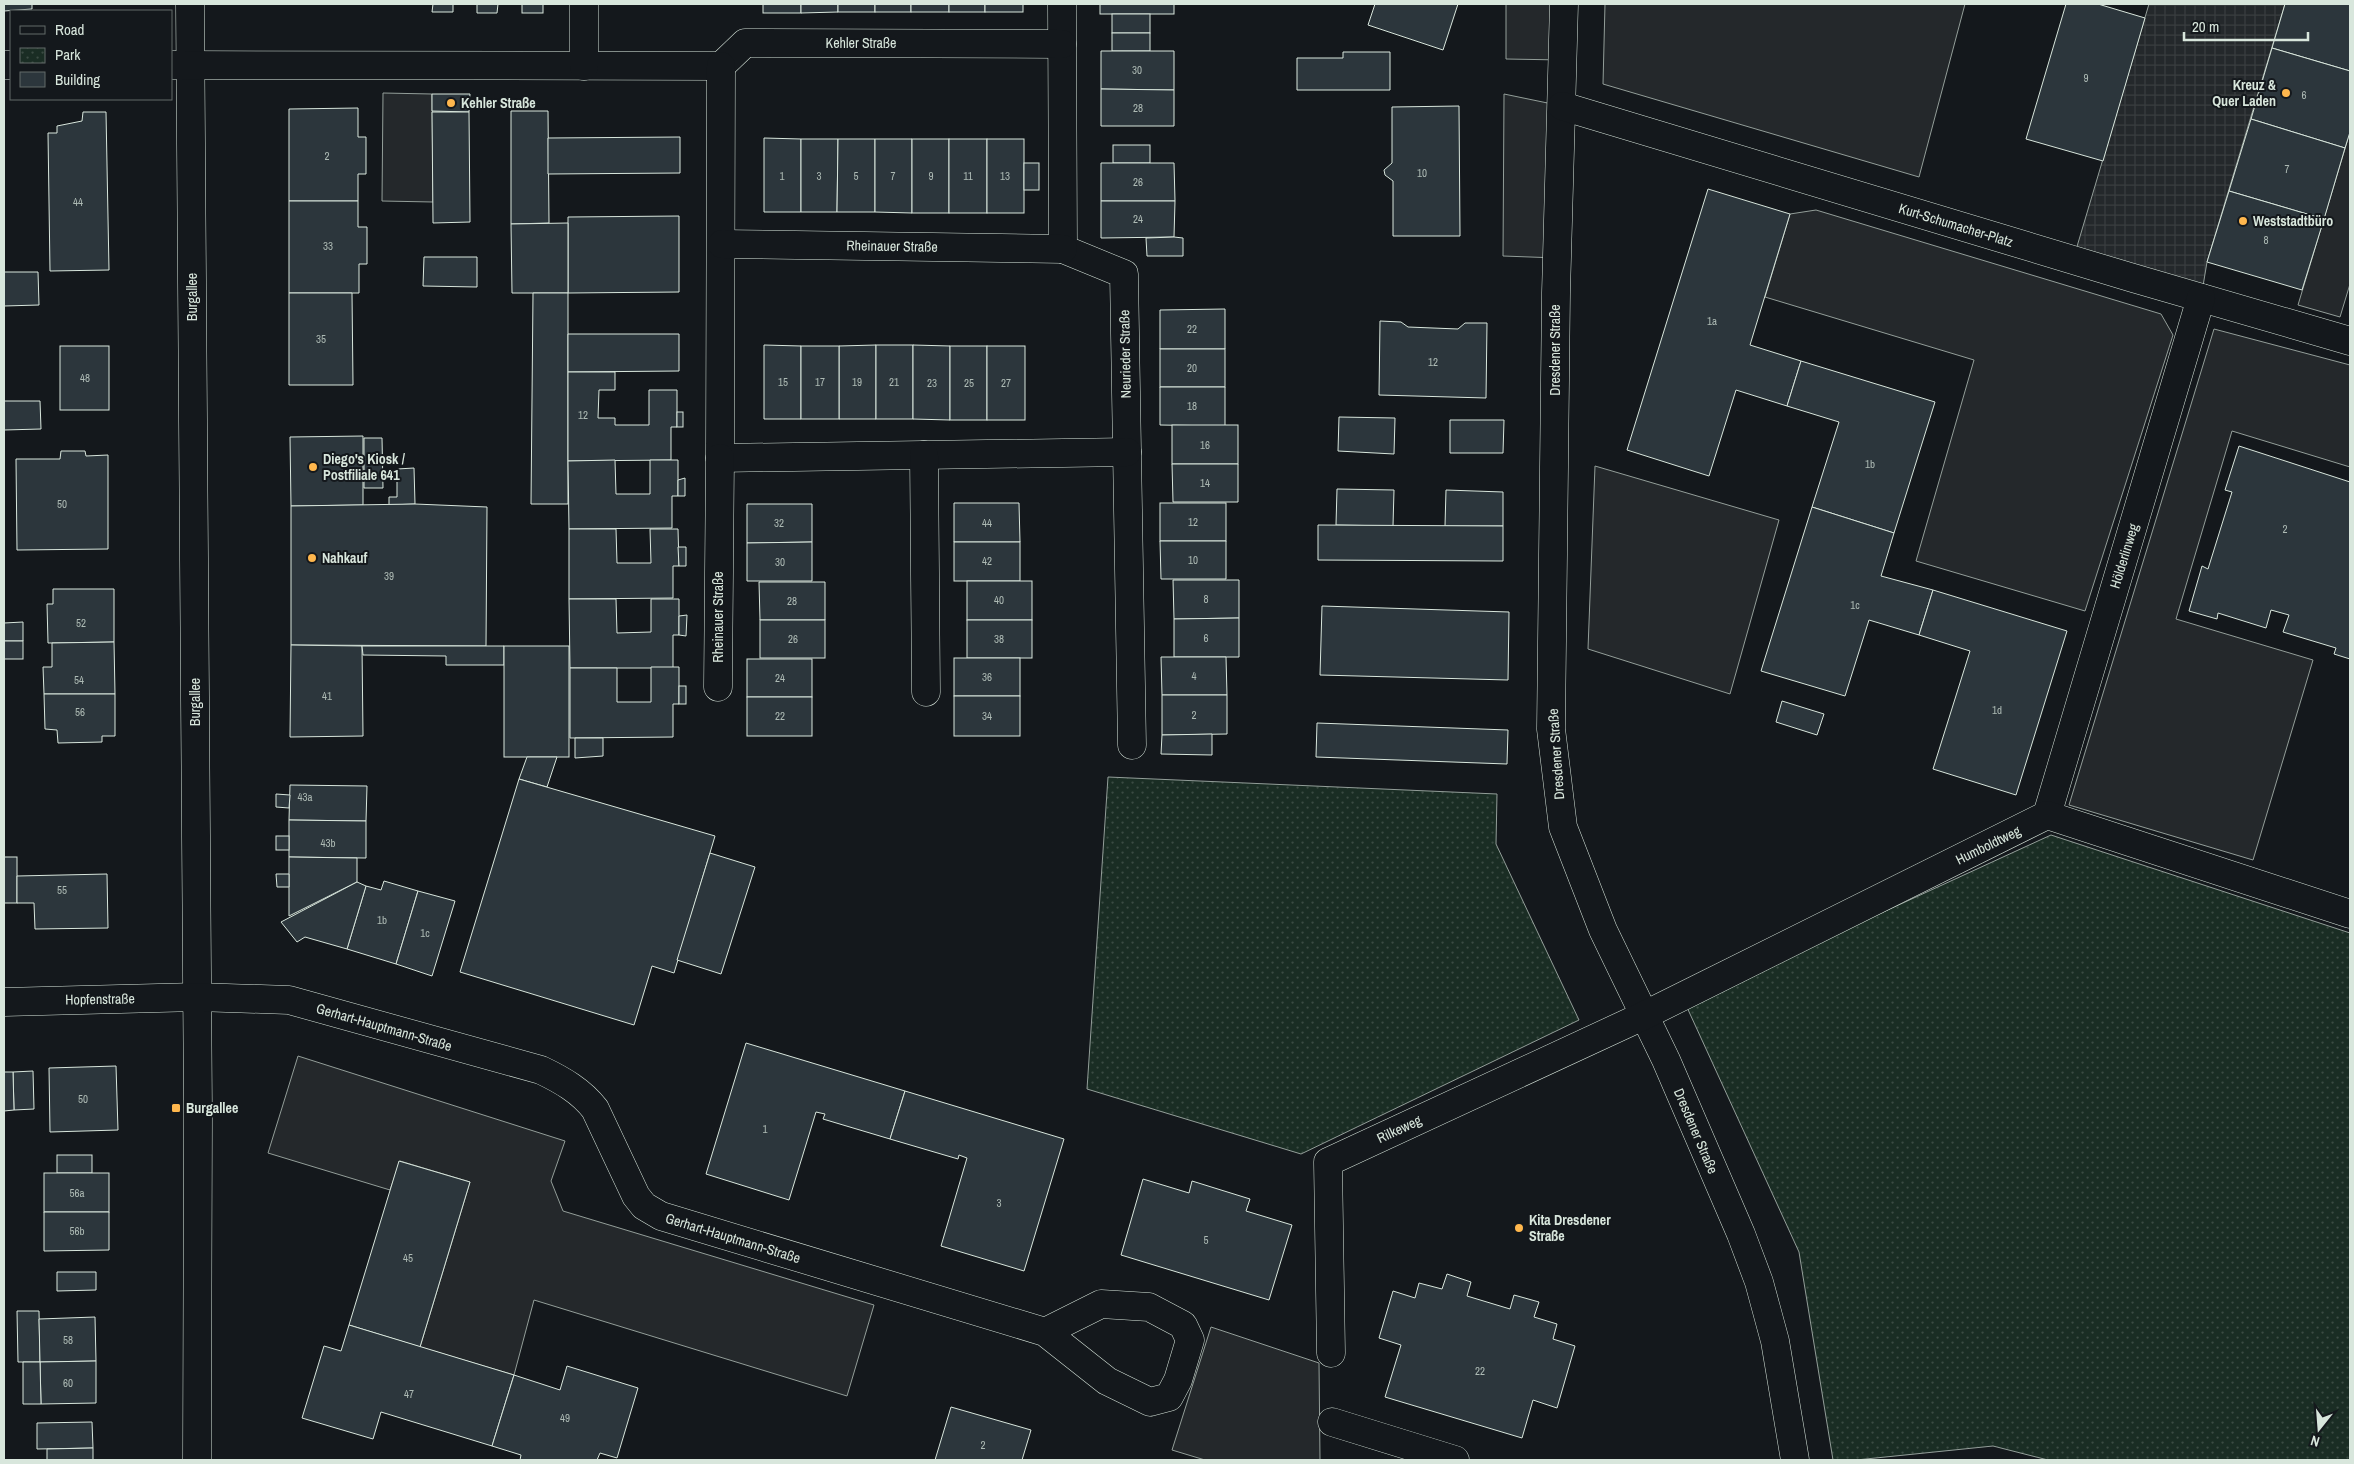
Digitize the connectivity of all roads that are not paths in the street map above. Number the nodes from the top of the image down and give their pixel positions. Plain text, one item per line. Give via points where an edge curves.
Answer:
1 (190, 4) edge
2 (584, 4) edge
3 (1062, 4) edge
4 (1564, 4) edge
5 (1062, 44) junction
6 (181, 65) edge
7 (584, 66) junction
8 (721, 66) junction
9 (1562, 106) junction
10 (722, 244) junction
11 (1063, 249) junction
12 (2201, 298) junction
13 (2350, 341) edge
14 (1127, 452) junction
15 (924, 455) junction
16 (720, 458) junction
17 (718, 687) dead end
18 (926, 692) dead end
19 (1132, 745) dead end
20 (2047, 815) junction
21 (2350, 914) edge
22 (197, 997) junction
23 (4, 1002) edge
24 (1643, 1016) junction
25 (1045, 1332) junction
26 (1331, 1353) dead end
27 (1332, 1422) dead end
28 (197, 1460) edge
29 (1455, 1460) edge
30 (1795, 1460) edge

1 - 6 street, Burgallee
2 - 7 street
3 - 5 street
4 - 9 street, Dresdener Straße
5 - 8 street, Kehler Straße via 745,43
5 - 11 street
6 - 7 street
6 - 22 street, Burgallee
7 - 8 street
8 - 10 street, Rheinauer Straße
9 - 12 street, Kurt-Schumacher-Platz
9 - 24 street, Dresdener Straße via 1556,303 1551,729 1563,827 1603,930
10 - 11 street, Rheinauer Straße
10 - 16 street, Rheinauer Straße
11 - 14 street, Neurieder Straße via 1124,274
12 - 13 street, Kurt-Schumacher-Platz
12 - 20 street, Hölderlinweg
14 - 15 street
14 - 19 street, Neurieder Straße
15 - 16 street
15 - 18 street
16 - 17 street, Rheinauer Straße
20 - 21 street
20 - 24 street, Humboldtweg
22 - 23 street, Hopfenstraße
22 - 25 street, Gerhart-Hauptmann-Straße via 289,1000 541,1070 560,1079 595,1109 630,1187 652,1212
22 - 28 street, Burgallee
24 - 26 street, Rilkeweg via 1328,1162
24 - 30 street, Dresdener Straße via 1674,1078 1759,1282 1776,1341
25 - 25 street, Gerhart-Hauptmann-Straße via 1107,1380 1150,1402 1169,1397 1178,1380 1190,1340 1183,1325 1149,1307 1101,1304
27 - 29 street

